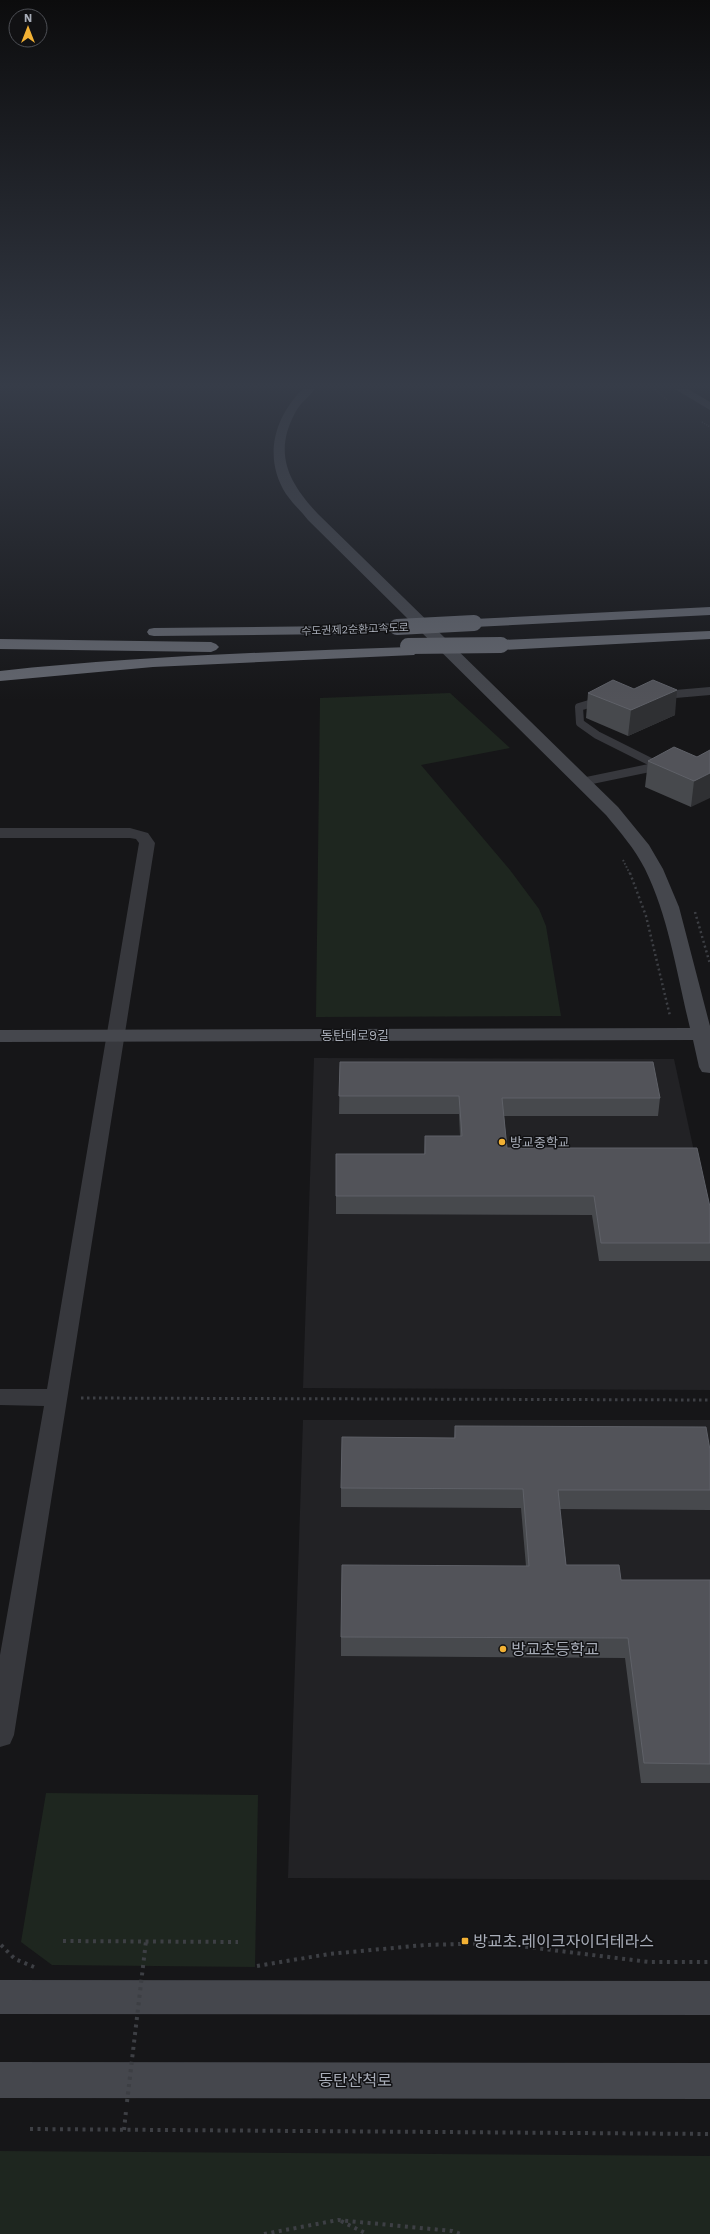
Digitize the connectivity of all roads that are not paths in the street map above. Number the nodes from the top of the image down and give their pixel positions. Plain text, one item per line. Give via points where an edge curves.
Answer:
1 (292, 493) edge
2 (710, 610) edge
3 (0, 632) edge
4 (710, 635) edge
5 (0, 644) edge
6 (409, 649) junction
7 (0, 676) edge
8 (710, 691) edge
9 (655, 695) edge
10 (607, 698) edge
11 (582, 782) junction
12 (0, 833) edge
13 (706, 1034) edge
14 (0, 1036) edge
15 (116, 1036) junction
16 (710, 1067) edge
17 (0, 1397) edge
18 (57, 1398) junction
19 (0, 1735) edge
20 (0, 1997) edge
21 (710, 1998) edge
22 (0, 2080) edge
23 (710, 2081) edge

1 - 11 street
2 - 3 highway, 수도권제2순환고속도로, bridge via 323,630
4 - 6 highway, bridge
5 - 6 highway, 수도권제2순환고속도로
6 - 7 highway via 55,669
8 - 9 lane
10 - 11 lane via 579,708 580,723 597,735 659,766
11 - 13 street via 621,822 640,845 654,869 670,907
12 - 15 street via 130,833 142,836 148,843
13 - 15 street, 동탄대로9길
13 - 16 street
14 - 15 street, 동탄대로9길
15 - 18 street
17 - 18 street
18 - 19 street
20 - 21 street
22 - 23 street, 동탄산척로

